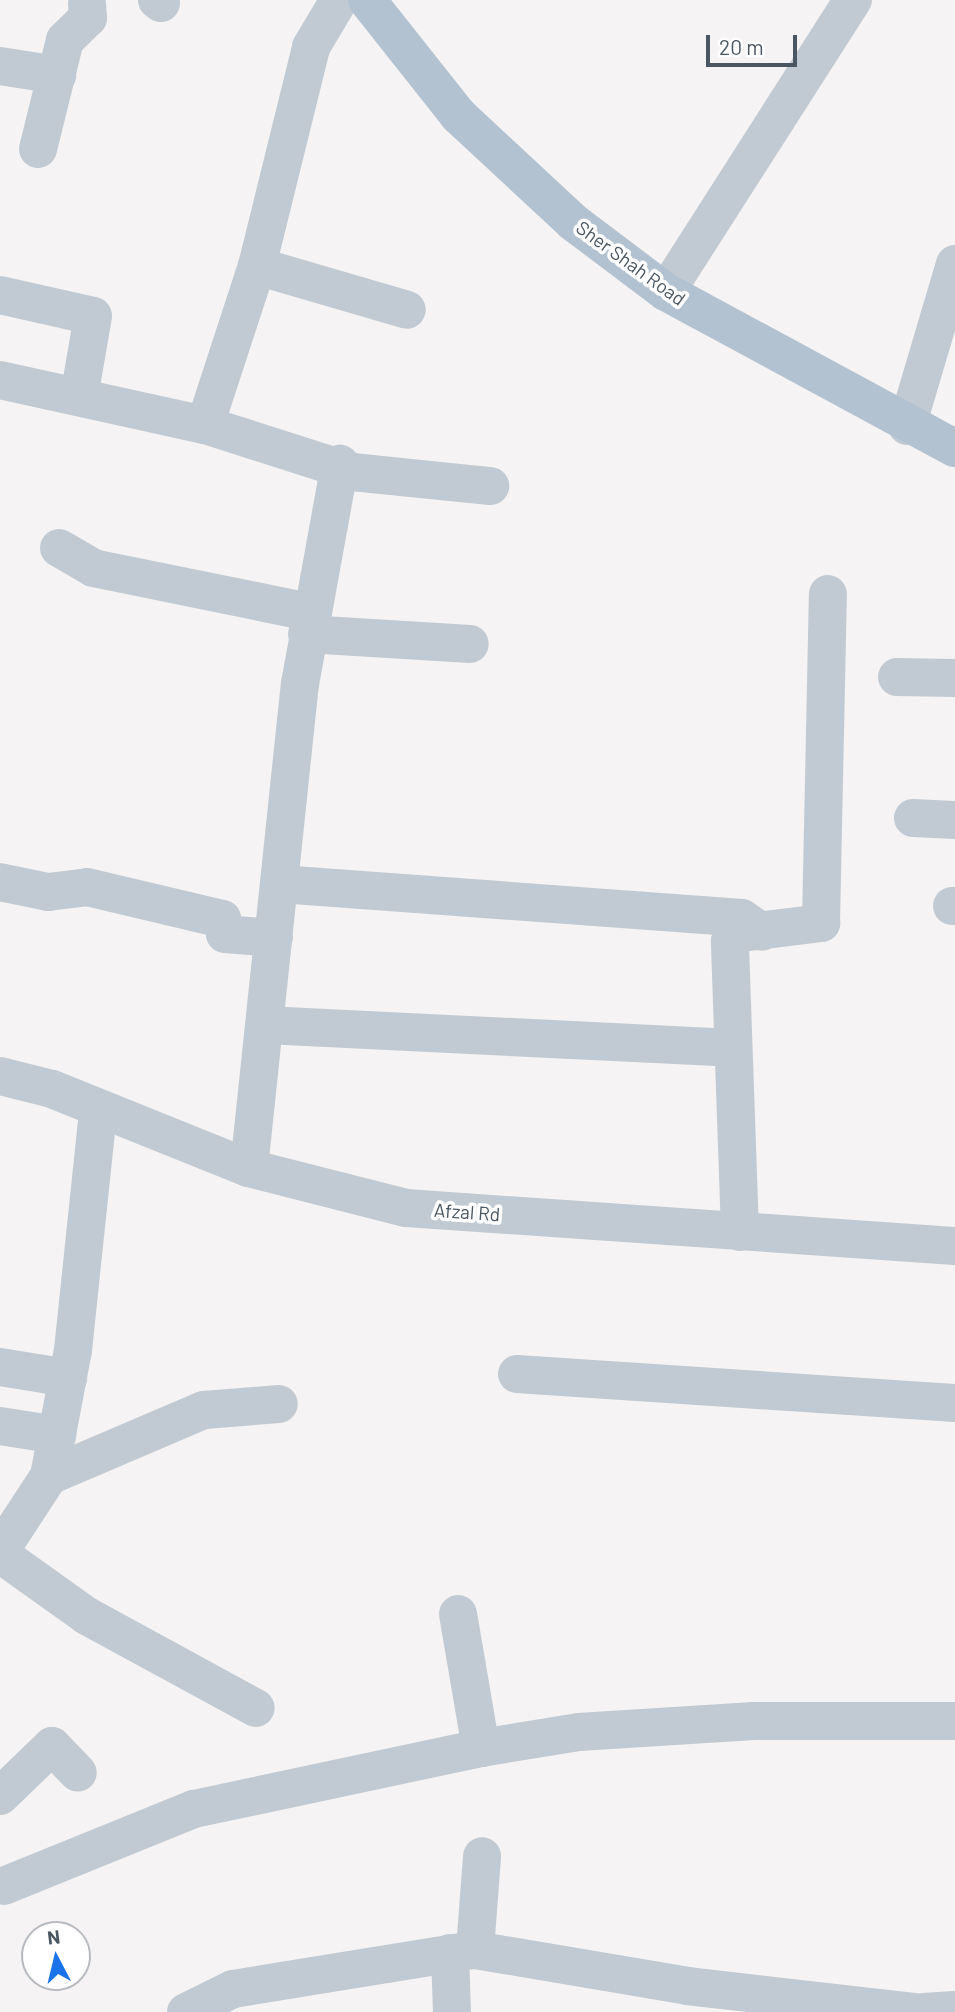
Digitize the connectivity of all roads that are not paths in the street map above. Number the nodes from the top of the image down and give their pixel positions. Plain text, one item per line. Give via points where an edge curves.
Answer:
1 (339, 0) edge
2 (367, 0) edge
3 (853, 0) edge
4 (85, 1) edge
5 (0, 66) edge
6 (57, 75) junction
7 (38, 149) dead end
8 (955, 264) edge
9 (257, 266) junction
10 (666, 292) junction
11 (0, 295) edge
12 (407, 310) dead end
13 (0, 380) edge
14 (79, 397) junction
15 (205, 425) junction
16 (907, 426) junction
17 (955, 448) edge
18 (340, 464) junction
19 (490, 486) dead end
20 (59, 548) dead end
21 (828, 594) dead end
22 (308, 623) junction
23 (470, 644) dead end
24 (897, 677) dead end
25 (955, 678) edge
26 (913, 818) dead end
27 (955, 820) edge
28 (0, 883) edge
29 (280, 884) junction
30 (762, 932) junction
31 (274, 938) junction
32 (265, 1025) junction
33 (732, 1048) junction
34 (0, 1076) edge
35 (98, 1111) junction
36 (249, 1168) junction
37 (740, 1232) junction
38 (955, 1246) edge
39 (0, 1367) edge
40 (517, 1374) dead end
41 (68, 1378) junction
42 (955, 1404) edge
43 (279, 1405) dead end
44 (0, 1426) edge
45 (57, 1435) junction
46 (49, 1476) junction
47 (0, 1552) edge
48 (458, 1614) dead end
49 (256, 1708) dead end
50 (955, 1721) edge
51 (481, 1748) junction
52 (78, 1773) dead end
53 (0, 1796) edge
54 (482, 1856) dead end
55 (4, 1886) dead end
56 (462, 1951) junction
57 (955, 2010) edge
58 (186, 2012) edge
59 (452, 2012) edge
60 (914, 2012) edge
61 (924, 2012) edge

1 - 9 street via 312,47
2 - 10 main road, Sher Shah Road via 458,115 517,175
3 - 10 street
4 - 6 street via 88,18 65,40
5 - 6 street
6 - 7 street
8 - 16 street
9 - 12 street
9 - 15 street
10 - 16 main road, Sher Shah Road
11 - 14 street via 93,316
13 - 14 street
14 - 15 street
15 - 18 street
16 - 17 main road, Sher Shah Road
18 - 19 street via 352,472
18 - 22 street
20 - 22 street via 93,568
21 - 30 street via 821,923
22 - 23 street
22 - 29 street
24 - 25 street
26 - 27 street
28 - 31 street via 48,892 87,887 222,919 225,934
29 - 30 street via 742,919
29 - 31 street
30 - 33 street via 730,941
31 - 32 street
32 - 33 street
32 - 36 street
33 - 37 street
34 - 35 street, Afzal Rd via 52,1088
35 - 36 street, Afzal Rd
35 - 41 street
36 - 37 street, Afzal Rd via 406,1208
37 - 38 street, Afzal Rd
39 - 41 street
40 - 42 street
41 - 45 street
43 - 46 street via 204,1410
44 - 45 street
45 - 46 street
46 - 47 street
47 - 49 street via 87,1616
48 - 51 street
50 - 51 street via 754,1721 579,1732
51 - 55 street via 194,1809
52 - 53 street via 52,1746
54 - 56 street
56 - 58 street via 233,1989
56 - 59 street
56 - 60 street via 687,1986
57 - 61 street

